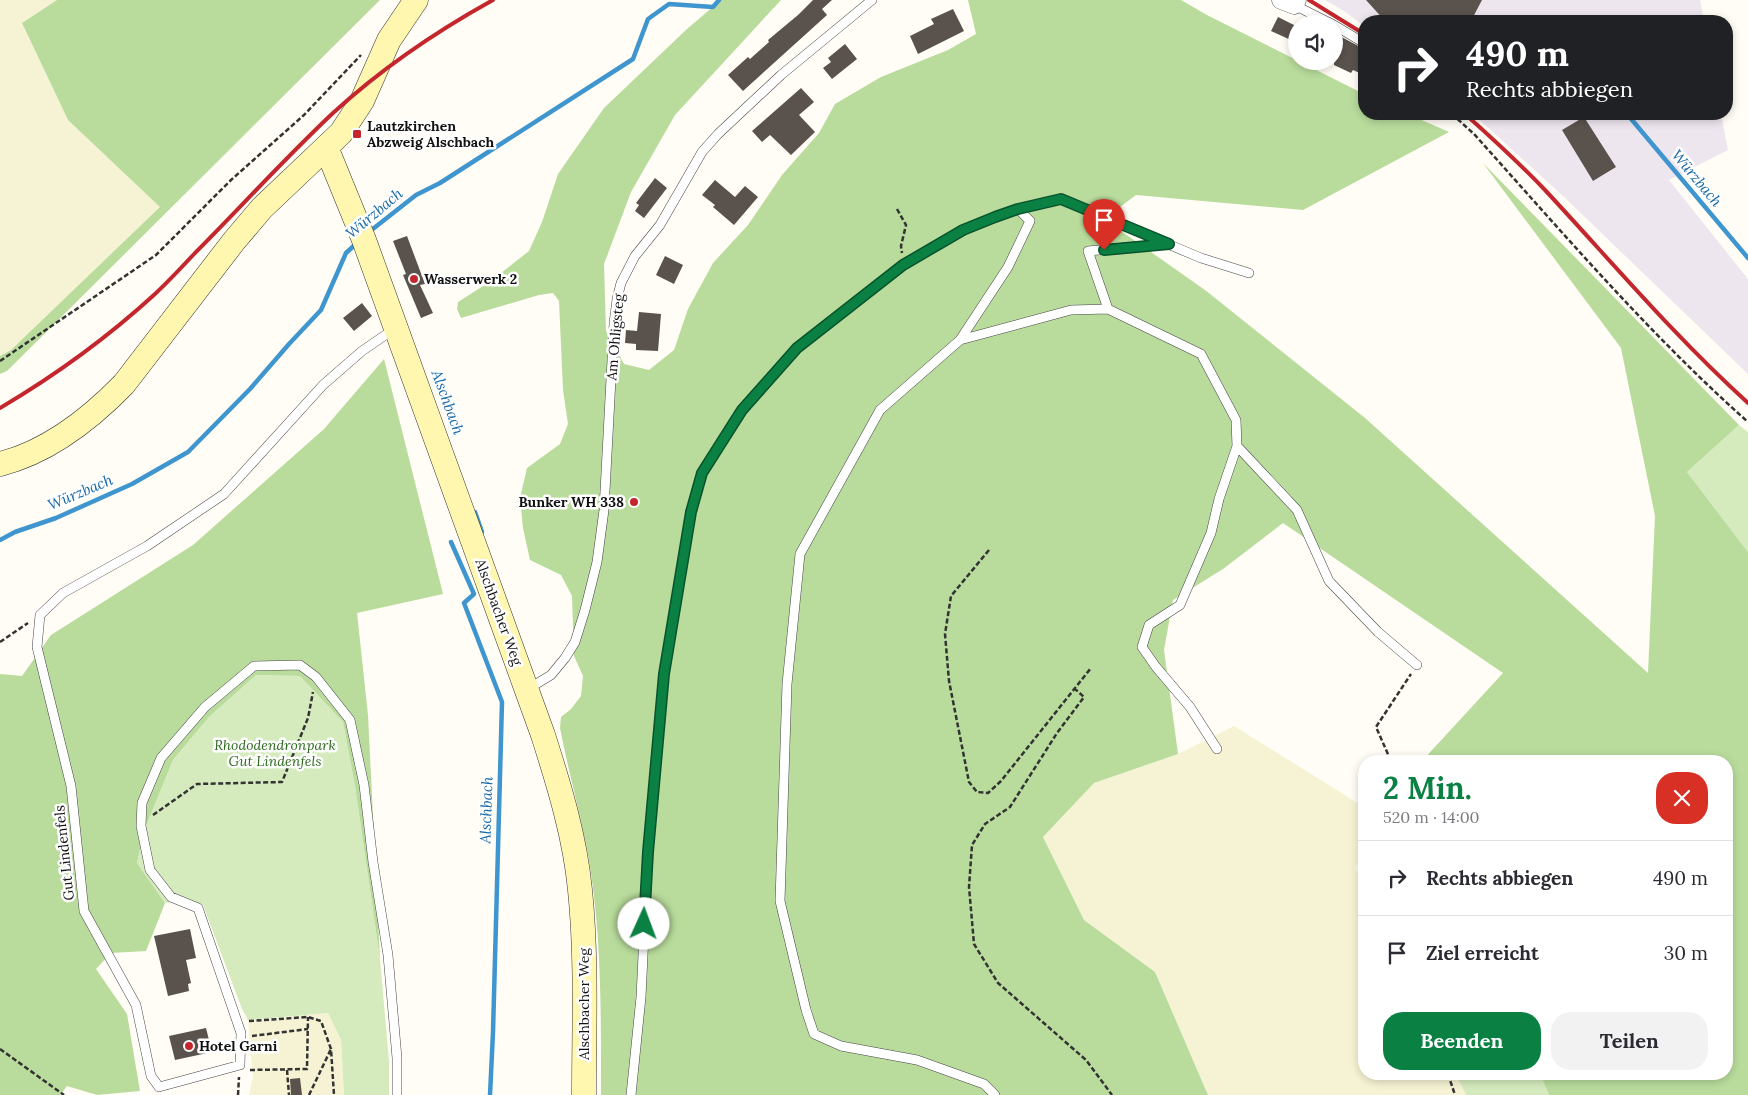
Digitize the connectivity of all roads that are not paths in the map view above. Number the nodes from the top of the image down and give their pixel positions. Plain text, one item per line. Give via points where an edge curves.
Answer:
1 (416, 0) edge
2 (872, 0) edge
3 (1291, 2) edge
4 (1316, 15) edge
5 (1343, 30) edge
6 (1358, 39) edge
7 (326, 147) junction
8 (1018, 209) junction
9 (1169, 244) junction
10 (1249, 273) dead end
11 (1108, 309) junction
12 (396, 328) junction
13 (960, 340) junction
14 (1237, 446) junction
15 (0, 464) edge
16 (1417, 665) road end
17 (527, 690) junction
18 (1217, 748) dead end
19 (398, 1095) edge
20 (584, 1095) edge
21 (631, 1095) edge
22 (995, 1095) edge

1 - 7 street via 389,40 362,101 341,133
2 - 17 lane, Am Ohligsteg via 782,75 702,152 621,283 614,323 604,510 597,562 575,642 551,675
3 - 4 lane
5 - 6 lane
7 - 12 street, Alschbacher Weg via 362,232
7 - 15 street via 262,208 152,350 106,403 59,438
8 - 9 lane via 1061,199
8 - 13 lane via 1030,221 1008,267
8 - 21 lane via 963,230 903,265 797,348 742,410 702,473 691,512 664,674
9 - 10 lane
9 - 11 lane via 1088,251
11 - 13 lane via 1071,310
11 - 14 lane via 1201,354 1236,420
12 - 17 street, Alschbacher Weg
12 - 19 lane, Gut Lindenfels via 362,351 323,385 224,494 147,546 63,593 40,615 37,647 70,786 84,911 136,1005 151,1076 159,1087 240,1065 241,1037 198,908 171,897 150,870 141,826 142,803 161,758 205,707 254,666 300,665 316,677 350,720 364,785 388,955
13 - 22 lane via 880,410 800,554 787,684 780,901 814,1034 841,1046 917,1060 984,1084
14 - 16 lane via 1297,510 1329,581 1378,632
14 - 18 lane via 1211,533 1180,605 1149,626 1142,647 1190,707
17 - 20 street, Alschbacher Weg via 559,786 580,888 584,943

